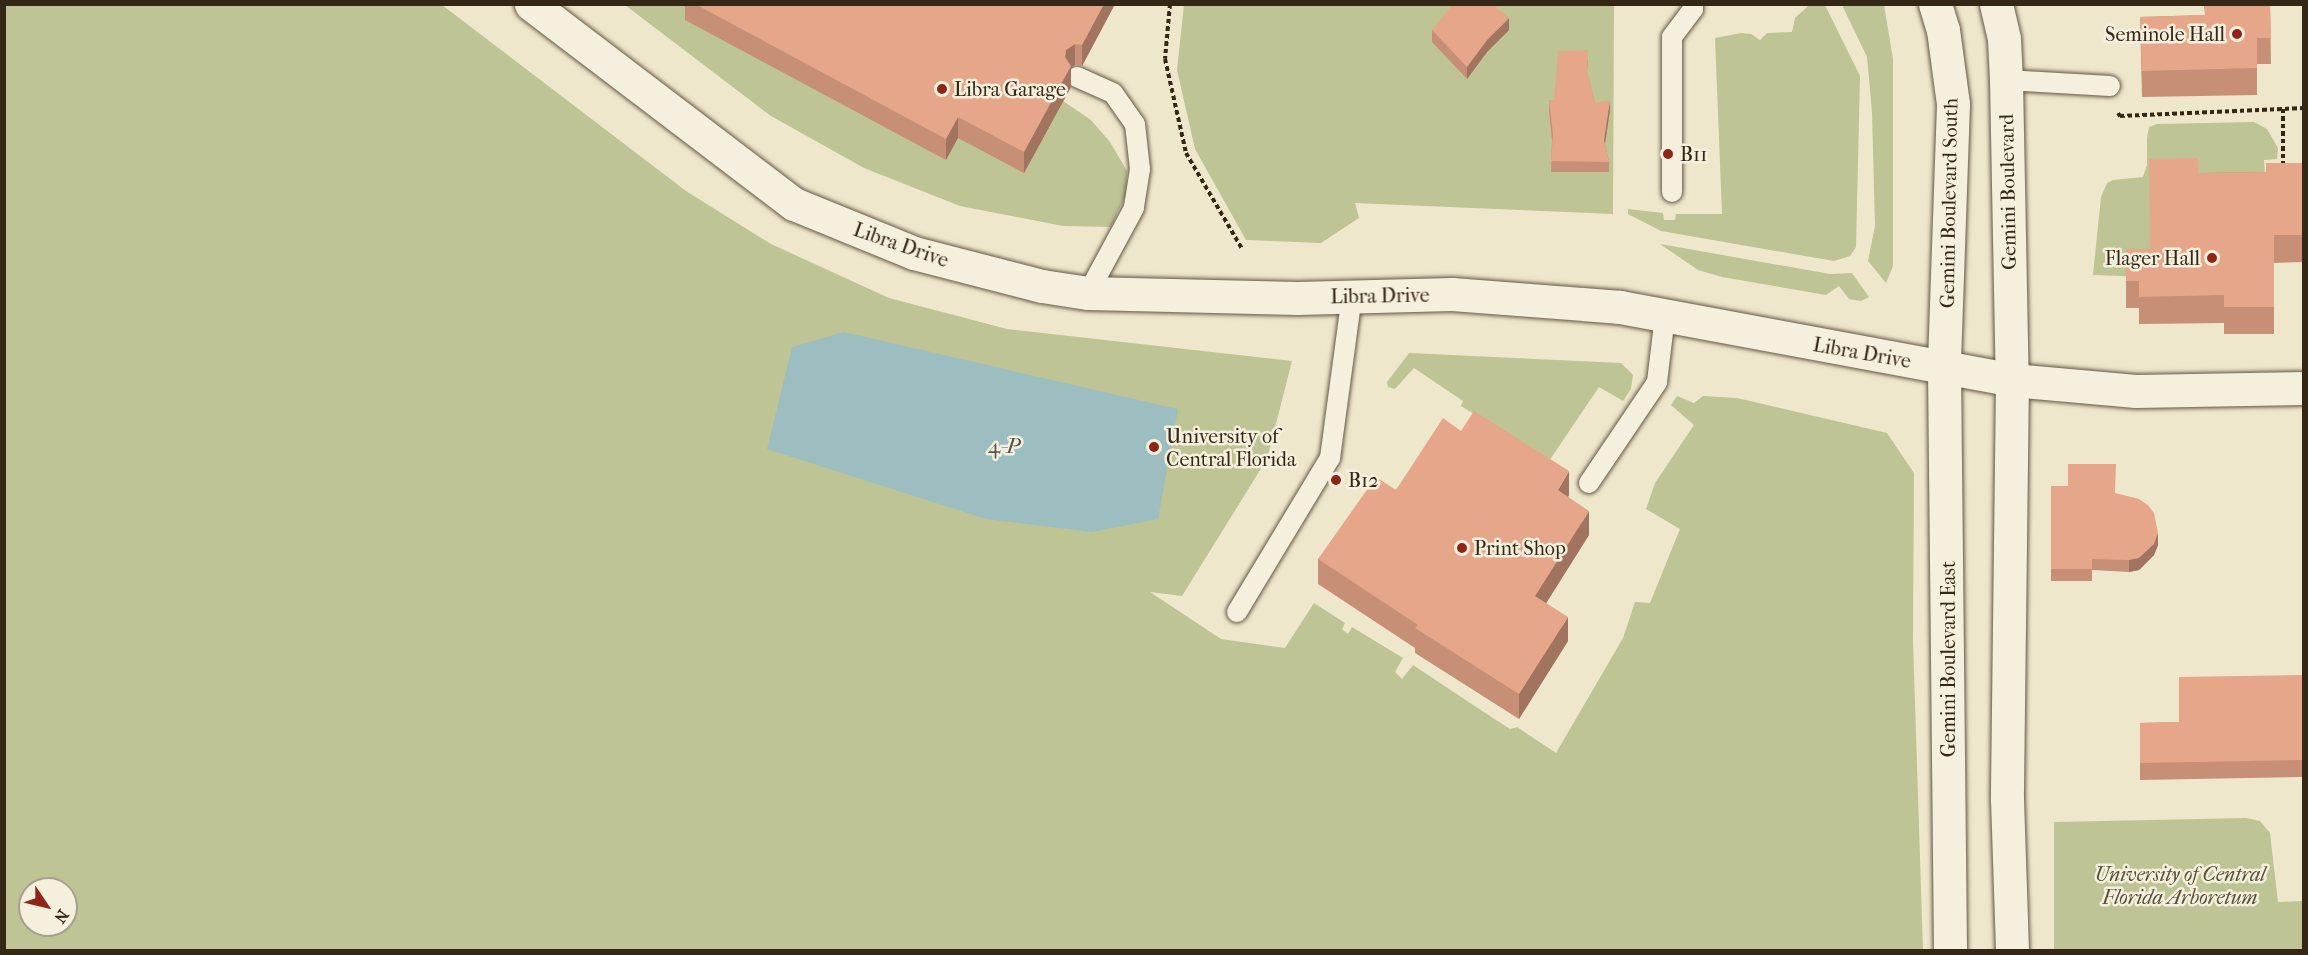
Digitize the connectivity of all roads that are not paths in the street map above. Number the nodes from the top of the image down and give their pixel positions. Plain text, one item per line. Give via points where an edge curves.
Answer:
1 (531, 4) edge
2 (1935, 4) edge
3 (1996, 4) edge
4 (1693, 7) edge
5 (1077, 77) dead end
6 (2006, 80) junction
7 (2110, 86) dead end
8 (1672, 192) dead end
9 (1088, 293) junction
10 (1352, 296) junction
11 (1665, 316) junction
12 (1944, 367) junction
13 (2012, 380) junction
14 (2304, 388) edge
15 (1589, 483) dead end
16 (1236, 612) dead end
17 (1950, 951) edge
18 (2012, 951) edge

1 - 9 street, Libra Drive via 794,204 914,253 1042,286
2 - 12 street, Gemini Boulevard South via 1953,104
3 - 6 street, Gemini Boulevard via 2004,39
4 - 8 lane via 1672,37
5 - 9 lane via 1113,93 1135,124 1140,169 1134,208
6 - 7 lane
6 - 13 street, Gemini Boulevard
9 - 10 street, Libra Drive
10 - 11 street, Libra Drive via 1452,294 1620,307
10 - 16 lane via 1330,458
11 - 12 street, Libra Drive
11 - 15 lane via 1657,382
12 - 13 street, Libra Drive
12 - 17 street, Gemini Boulevard East
13 - 14 street, Libra Drive via 2136,390
13 - 18 street via 2007,799

